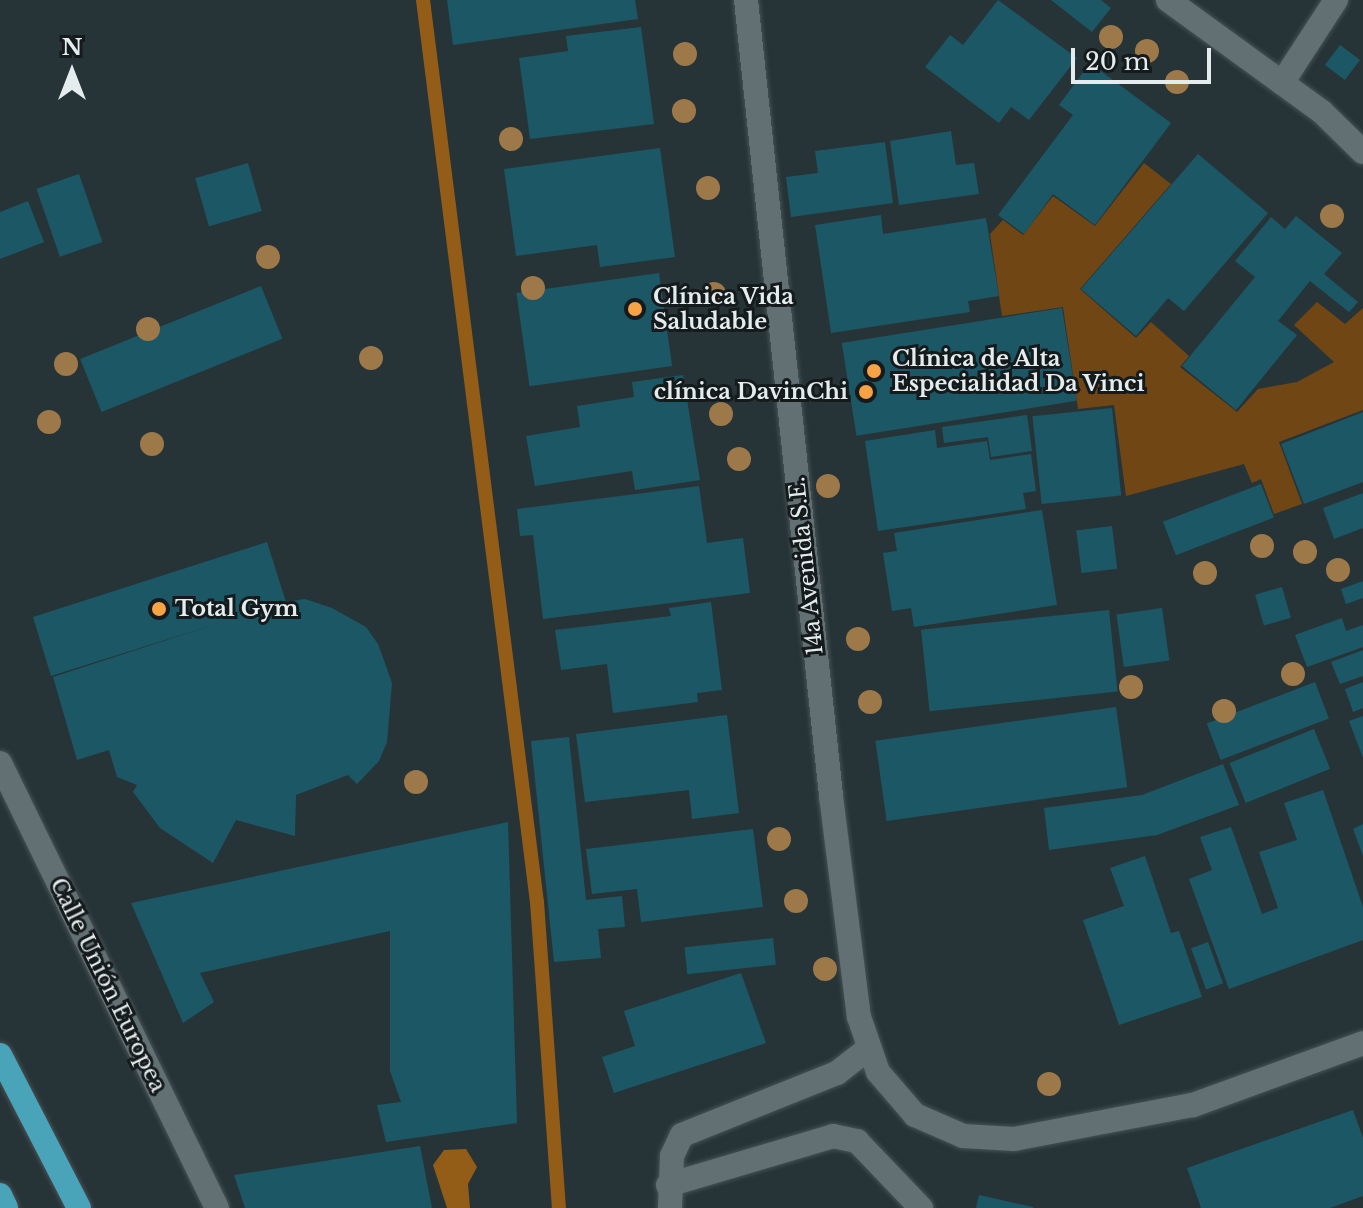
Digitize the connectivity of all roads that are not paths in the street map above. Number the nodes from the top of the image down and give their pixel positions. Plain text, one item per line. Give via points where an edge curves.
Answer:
1 (746, 0) edge
2 (1168, 0) edge
3 (1336, 0) edge
4 (1282, 83) junction
5 (1363, 152) edge
6 (0, 763) edge
7 (1363, 1043) edge
8 (868, 1049) junction
9 (0, 1055) edge
10 (0, 1195) edge
11 (669, 1197) edge
12 (6, 1208) edge
13 (79, 1208) edge
14 (217, 1208) edge
15 (921, 1208) edge

1 - 8 street, 14a Avenida S.E. via 831,796 859,1017
2 - 4 street
3 - 4 street
4 - 5 street
6 - 14 street, Calle Unión Europea
7 - 8 street, 14a Avenida S.E. via 1193,1105 1014,1139 963,1136 915,1115 878,1072
8 - 11 street via 837,1073 682,1135 672,1156
9 - 13 highway
10 - 12 highway
11 - 15 street via 833,1136 857,1141

